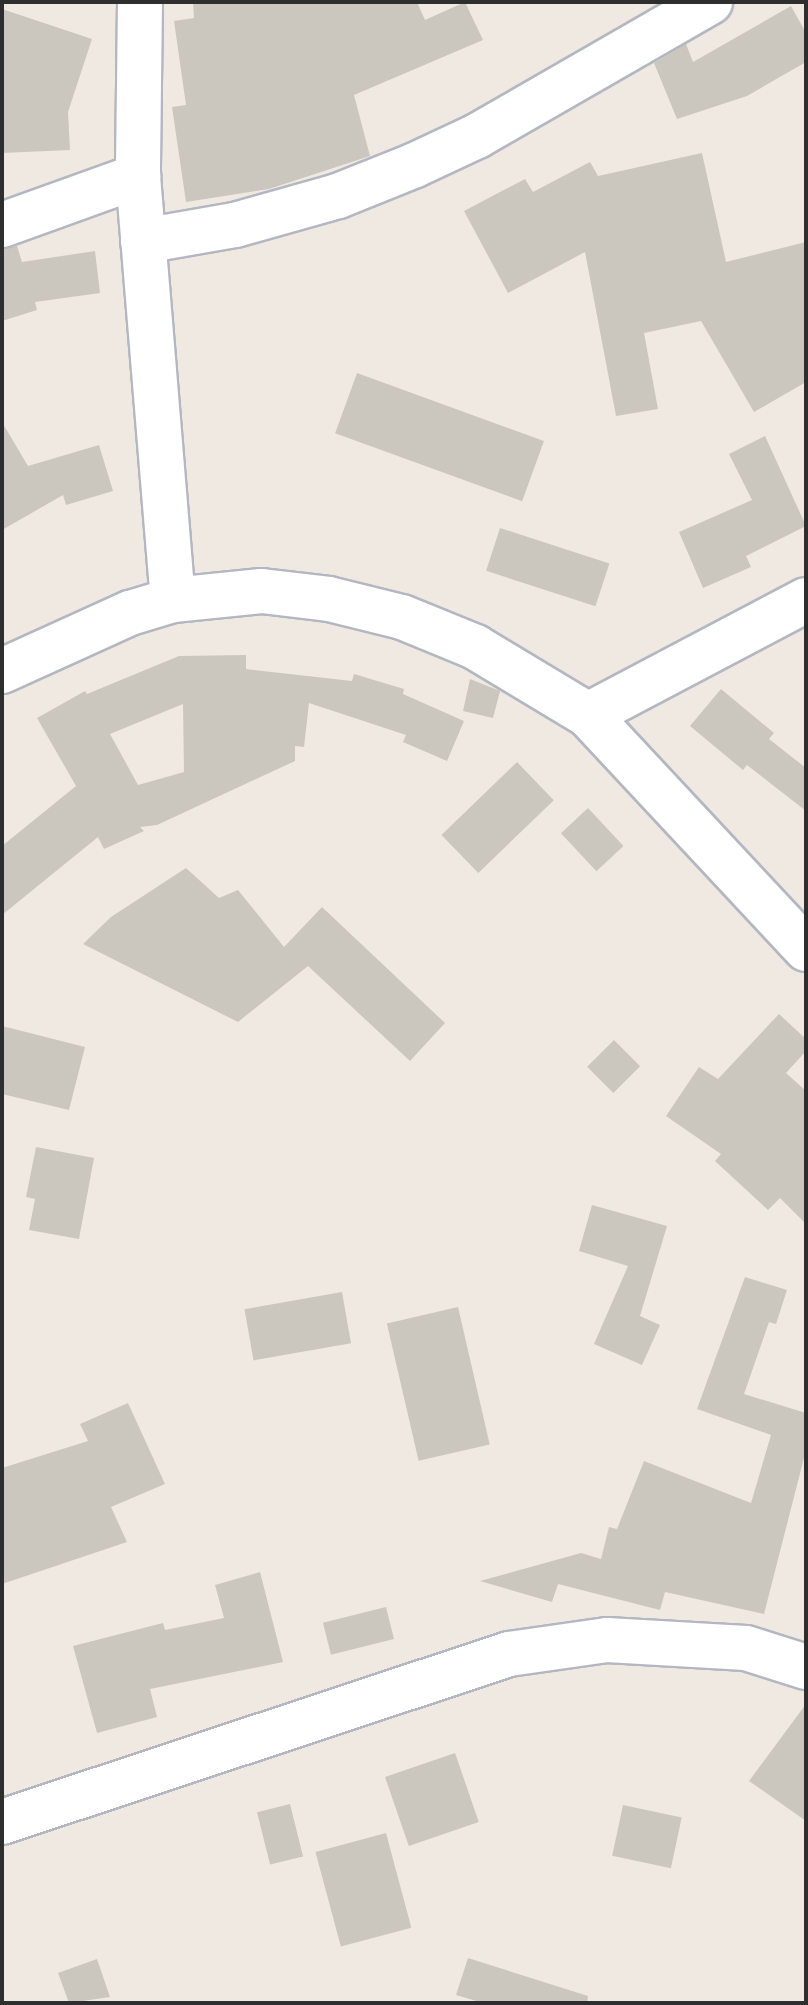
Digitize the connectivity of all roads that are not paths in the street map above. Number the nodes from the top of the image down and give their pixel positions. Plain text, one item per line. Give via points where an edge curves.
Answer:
1 (140, 2) edge
2 (710, 2) edge
3 (138, 176) junction
4 (2, 225) edge
5 (143, 241) junction
6 (173, 600) junction
7 (806, 600) edge
8 (2, 671) edge
9 (588, 715) junction
10 (806, 949) edge
11 (806, 1667) edge
12 (2, 1822) edge

1 - 3 street
2 - 5 street via 477,136 415,165 338,196 235,225
3 - 4 street
3 - 5 street
5 - 6 street
6 - 8 street via 130,613
6 - 9 street via 262,591 329,599 402,617 475,647
7 - 9 street
9 - 10 street
11 - 12 street via 746,1648 607,1640 509,1654

